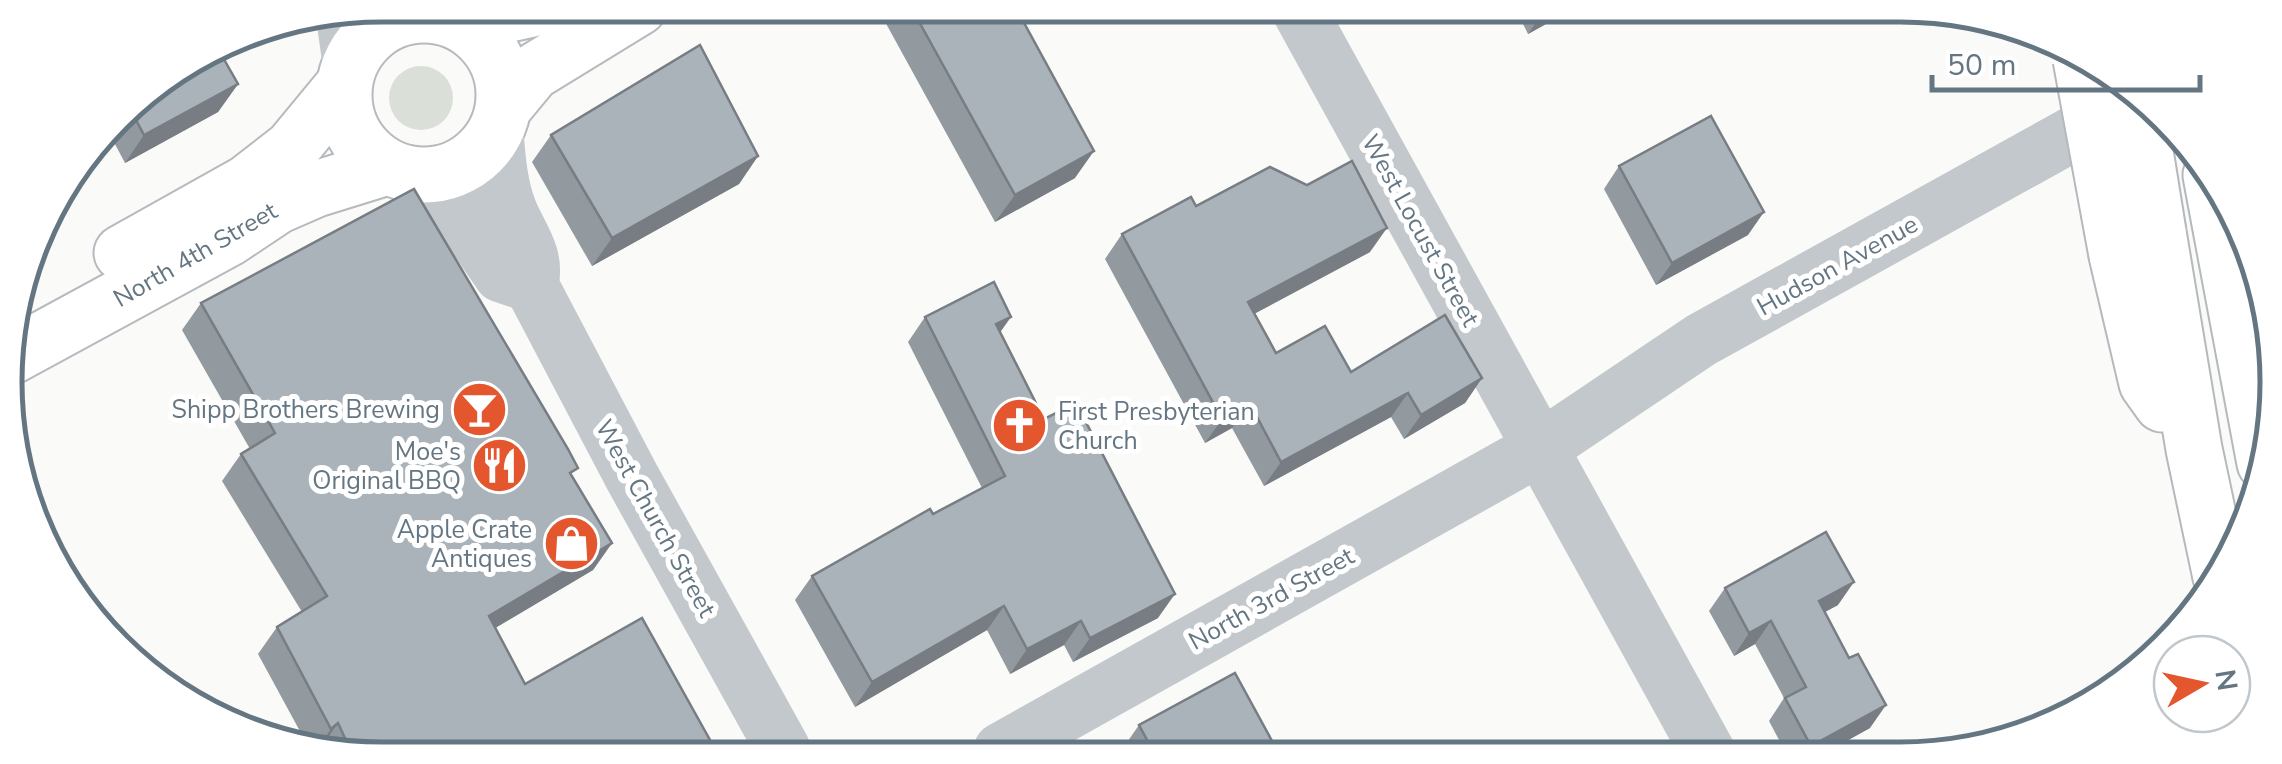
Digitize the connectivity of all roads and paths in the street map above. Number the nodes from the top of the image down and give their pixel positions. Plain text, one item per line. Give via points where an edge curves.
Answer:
1 (389, 22) edge
2 (455, 22) edge
3 (614, 22) edge
4 (1306, 22) edge
5 (346, 54) edge
6 (2086, 74) edge
7 (2127, 104) edge
8 (2134, 110) edge
9 (500, 120) junction
10 (400, 171) junction
11 (2219, 217) edge
12 (2137, 244) junction
13 (532, 284) junction
14 (31, 304) edge
15 (24, 349) edge
16 (2257, 421) edge
17 (1542, 447) junction
18 (2216, 552) edge
19 (779, 742) edge
20 (1015, 742) edge
21 (1702, 742) edge

1 - 5 main road
2 - 9 main road via 478,34 495,55 504,80
3 - 9 main road via 533,72
4 - 17 street, West Locust Street
5 - 10 main road via 349,124 371,156
5 - 14 main road, North 4th Street via 292,148 247,183
6 - 12 main road, bridge
7 - 17 street, Hudson Avenue via 1701,340
8 - 12 main road, bridge
9 - 10 main road via 482,152 461,167 437,175
9 - 13 street, West Church Street via 499,166 509,209 531,250
10 - 13 street via 451,202 502,274
10 - 15 main road, North 4th Street via 316,188 277,206
11 - 16 main road
12 - 18 main road
13 - 19 street, West Church Street
17 - 20 street, North 3rd Street
17 - 21 street, West Locust Street

